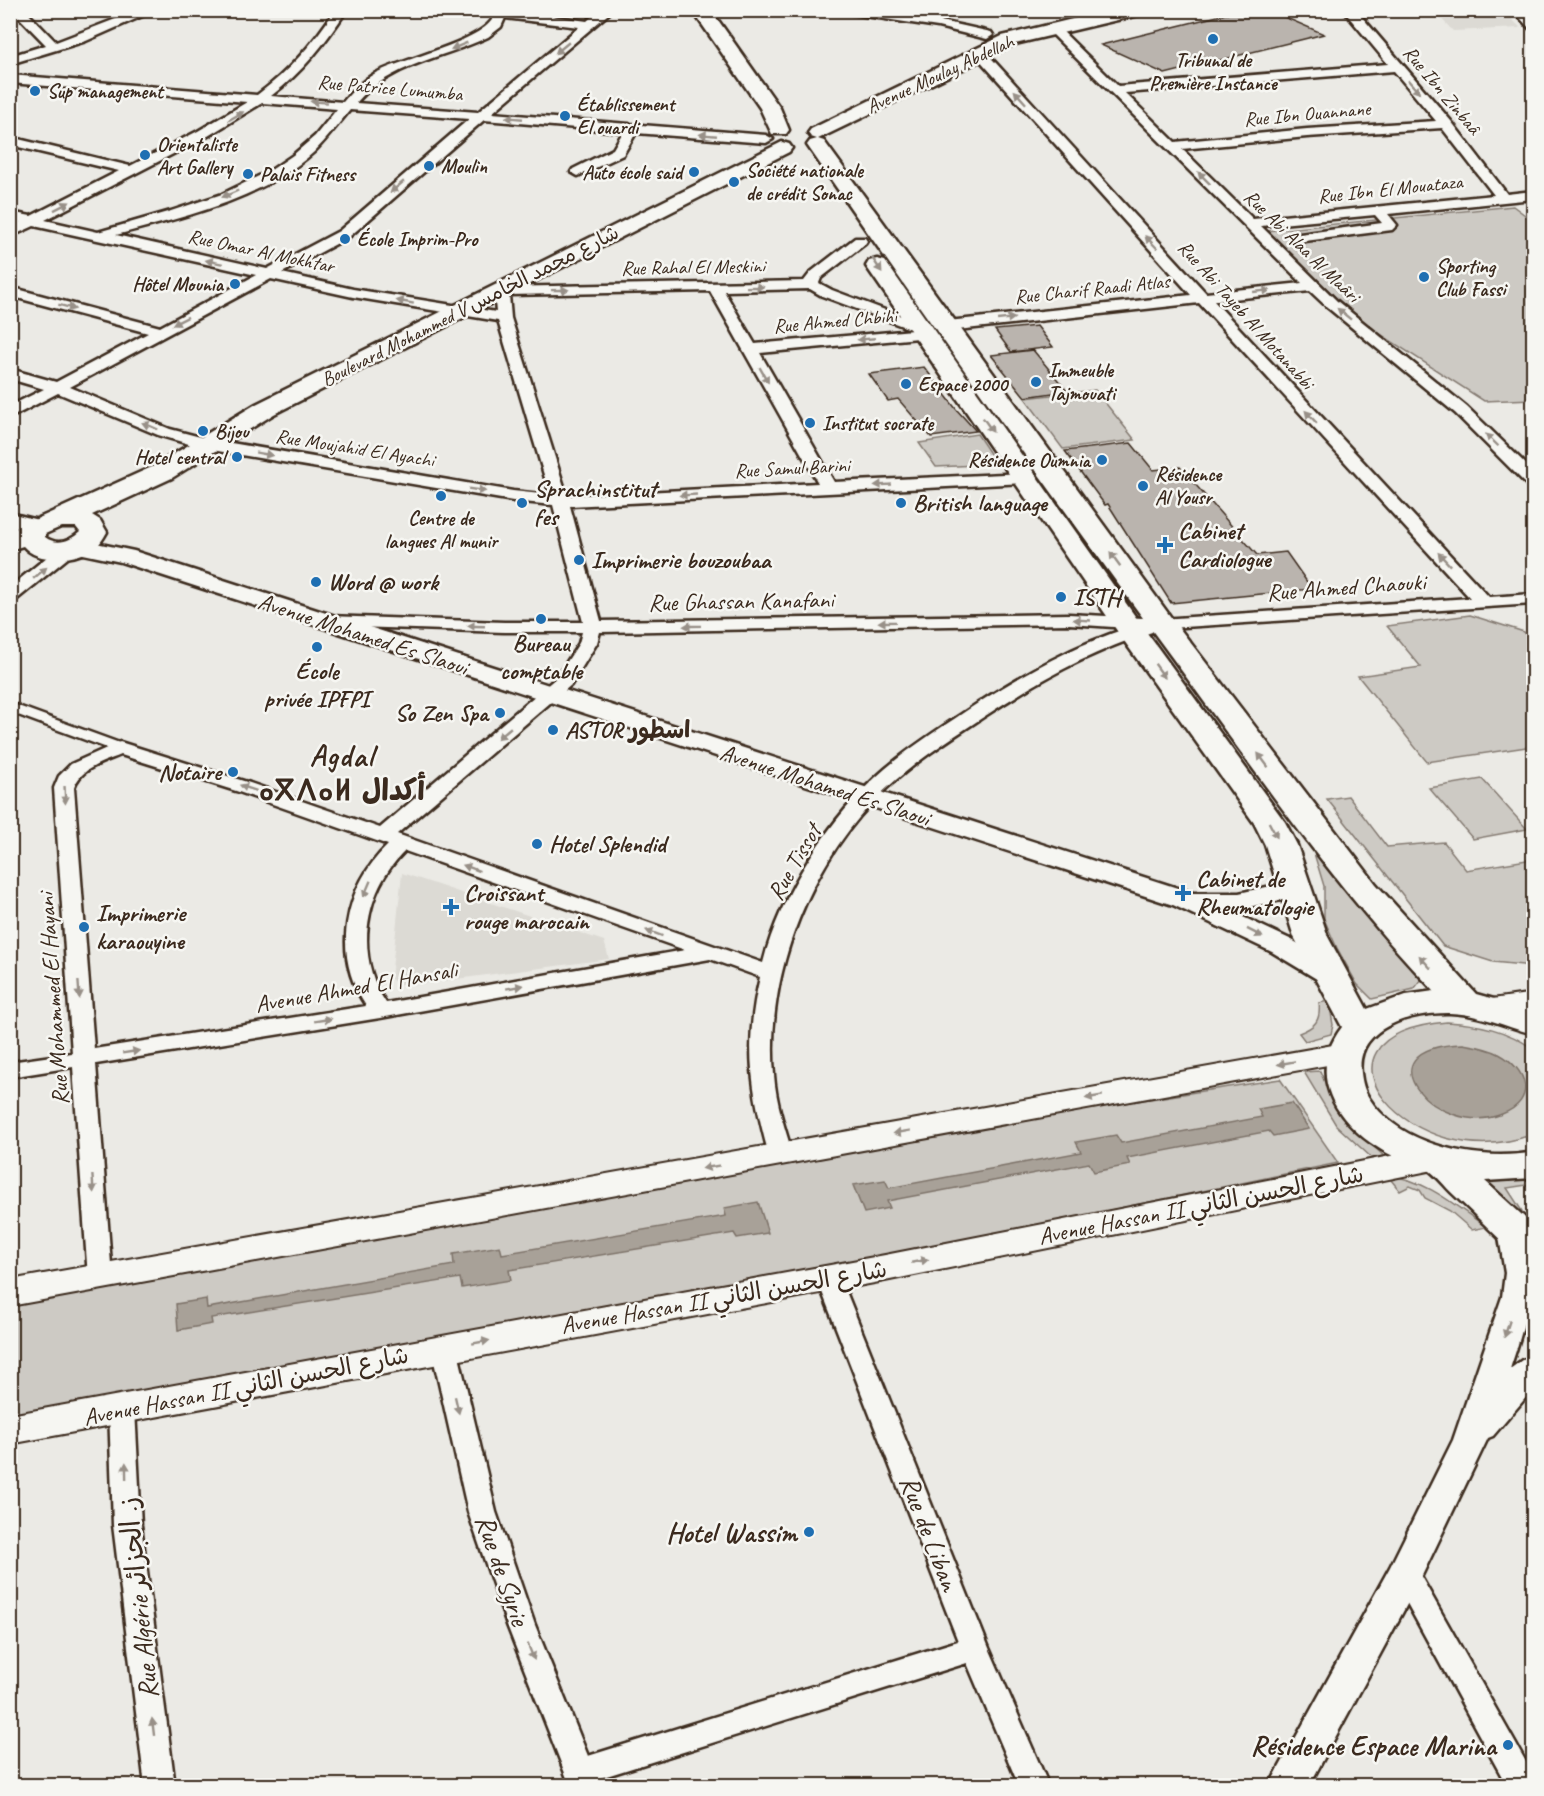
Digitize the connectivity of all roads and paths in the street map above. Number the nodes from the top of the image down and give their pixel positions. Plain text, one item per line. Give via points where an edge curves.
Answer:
1 (18, 10) edge
2 (150, 10) edge
3 (341, 10) edge
4 (472, 10) edge
5 (607, 10) edge
6 (701, 10) edge
7 (718, 10) edge
8 (852, 10) edge
9 (1091, 10) edge
10 (1136, 10) edge
11 (1349, 10) edge
12 (1519, 10) edge
13 (502, 12) edge
14 (953, 15) dead end
15 (938, 23) junction
16 (590, 25) junction
17 (1533, 26) edge
18 (1052, 28) junction
19 (984, 44) junction
20 (54, 48) junction
21 (13, 60) edge
22 (1397, 67) junction
23 (10, 79) edge
24 (1115, 90) junction
25 (264, 98) junction
26 (346, 104) junction
27 (482, 116) junction
28 (1446, 124) junction
29 (632, 128) junction
30 (795, 138) junction
31 (10, 141) edge
32 (1172, 146) junction
33 (131, 170) junction
34 (578, 172) dead end
35 (1533, 195) edge
36 (1503, 197) junction
37 (1378, 210) junction
38 (10, 216) edge
39 (32, 222) junction
40 (1250, 223) junction
41 (10, 233) edge
42 (95, 236) junction
43 (1297, 238) dead end
44 (860, 241) junction
45 (270, 275) junction
46 (813, 285) junction
47 (1313, 286) junction
48 (715, 288) junction
49 (10, 291) edge
50 (501, 291) junction
51 (1204, 297) junction
52 (462, 311) junction
53 (504, 318) junction
54 (931, 329) junction
55 (159, 332) junction
56 (750, 350) junction
57 (10, 374) edge
58 (59, 388) junction
59 (10, 413) edge
60 (206, 444) junction
61 (1025, 478) junction
62 (1533, 482) edge
63 (829, 488) junction
64 (560, 501) junction
65 (54, 535) edge
66 (10, 554) edge
67 (10, 596) edge
68 (1533, 599) edge
69 (1484, 602) junction
70 (321, 621) junction
71 (1139, 626) junction
72 (592, 627) junction
73 (549, 695) junction
74 (10, 707) edge
75 (120, 748) junction
76 (866, 798) junction
77 (392, 839) junction
78 (1294, 890) junction
79 (1183, 899) junction
80 (710, 953) junction
81 (770, 973) junction
82 (1330, 975) junction
83 (1533, 1003) edge
84 (1478, 1006) junction
85 (380, 1011) junction
86 (1533, 1023) edge
87 (1352, 1041) junction
88 (84, 1059) junction
89 (10, 1070) edge
90 (781, 1155) junction
91 (1438, 1160) junction
92 (1533, 1165) edge
93 (1524, 1240) edge
94 (100, 1278) junction
95 (829, 1279) junction
96 (10, 1293) edge
97 (444, 1348) junction
98 (1533, 1369) edge
99 (122, 1409) junction
100 (10, 1430) edge
101 (1470, 1440) junction
102 (1405, 1574) junction
103 (975, 1648) junction
104 (582, 1779) edge
105 (160, 1785) edge
106 (1034, 1785) edge
107 (1288, 1785) edge
108 (1523, 1785) edge

1 - 20 street
2 - 20 street
3 - 25 street via 300,67
4 - 13 street
5 - 16 street
6 - 30 main road
7 - 30 main road
8 - 15 street
9 - 19 main road, Avenue Moulay Abdellah
10 - 18 main road, Avenue Moulay Abdellah
11 - 22 street, Rue Ibn Zinbaâ
12 - 17 street
13 - 16 street
13 -> 26 street via 497,24 484,34 379,77
14 - 15 street
15 - 19 street
16 -> 27 street
18 - 19 main road, Avenue Moulay Abdellah
18 - 24 street, Rue Abi Alaa Al Maâri
19 - 30 main road, Avenue Moulay Abdellah
51 -> 19 street, Rue Abi Tayeb Al Motanabbi via 1143,234
20 - 21 street
22 - 24 street
22 -> 28 street, Rue Ibn Zinbaâ
23 - 25 street, Rue Patrice Lumumba
24 - 32 street, Rue Abi Alaa Al Maâri
26 -> 25 street, Rue Patrice Lumumba
33 -> 25 street via 220,126
26 - 27 street, Rue Patrice Lumumba
26 -> 42 street via 317,143 271,174 203,205
29 -> 27 street, Rue Patrice Lumumba
27 -> 45 street via 344,234
28 - 32 street, Rue Ibn Ouannane
28 - 36 street, Rue Ibn Zinbaâ
30 -> 29 street, Rue Patrice Lumumba
29 - 34 street via 618,152
30 - 44 main road
30 - 50 main road, Boulevard Mohammed V شارع محمد الخامس
30 - 54 main road
31 - 33 street
40 -> 32 street, Rue Abi Alaa Al Maâri
39 -> 33 street
35 - 36 street, Rue Ibn El Mouataza
36 - 37 street, Rue Ibn El Mouataza
37 - 40 street, Rue Ibn El Mouataza
37 - 43 street via 1390,225 1387,227
38 - 39 street, Rue Omar Al Mokhtar
39 - 41 street
39 - 42 street, Rue Omar Al Mokhtar
40 - 47 street, Rue Abi Alaa Al Maâri
45 -> 42 street, Rue Omar Al Mokhtar
44 - 46 street via 816,275 811,280
44 -> 54 main road
52 -> 45 street, Rue Omar Al Mokhtar
45 -> 55 street
48 -> 46 street, Rue Rahal El Meskini
46 - 54 street, Rue Rahal El Meskini
51 -> 47 street, Rue Charif Raadi Atlas
62 -> 47 street, Rue Abi Alaa Al Maâri via 1461,410
50 -> 48 street, Rue Rahal El Meskini
48 - 56 street
49 -> 55 street
50 - 52 main road, Boulevard Mohammed V شارع محمد الخامس
50 - 53 street
54 -> 51 street, Rue Charif Raadi Atlas
69 -> 51 street, Rue Abi Tayeb Al Motanabbi
52 - 53 street, Rue Omar Al Mokhtar
52 - 60 main road, Boulevard Mohammed V شارع محمد الخامس via 266,409
53 - 64 street
54 -> 56 street, Rue Ahmed Chbihi
54 -> 61 main road
71 -> 54 main road
55 - 58 street
56 -> 63 street
57 - 58 street, Rue Moujahid El Ayachi
58 - 59 street
60 -> 58 street, Rue Moujahid El Ayachi via 164,432
60 -> 64 street, Rue Moujahid El Ayachi
60 - 65 main road, Boulevard Mohammed V شارع محمد الخامس via 163,472 122,515
61 -> 63 street, Rue Samul Barini
61 - 71 main road
63 -> 64 street, Rue Samul Barini
64 - 72 street
65 - 66 main road
67 -> 65 street, Boulevard Mohammed V شارع محمد الخامس
65 - 70 street, Avenue Mohamed Es Slaoui
68 - 69 street, Rue Ahmed Chaouki
69 - 71 street, Rue Ahmed Chaouki
72 -> 70 street, Rue Ghassan Kanafani
70 - 73 street, Avenue Mohamed Es Slaoui
71 -> 72 street, Rue Ghassan Kanafani via 1069,619
71 - 76 street, Rue Tissot via 1025,682 917,755
71 -> 78 main road via 1269,822 1281,845
84 -> 71 main road via 1426,963
72 - 73 street via 588,643 564,681
73 - 76 street, Avenue Mohamed Es Slaoui
73 -> 77 street
74 - 75 street
77 -> 75 street
75 -> 88 street, Rue Mohammed El Hayani via 75,770 65,782
76 - 79 street, Avenue Mohamed Es Slaoui
76 - 81 street, Rue Tissot via 808,879
80 -> 77 street
77 -> 85 street via 387,856 362,900 356,945 364,984
78 - 79 street, Avenue Mohamed Es Slaoui via 1239,901
78 - 82 main road
79 -> 82 street, Avenue Mohamed Es Slaoui via 1282,946
80 - 81 street
85 -> 80 street, Avenue Ahmed El Hansali
81 - 90 street, Rue Tissot via 762,1066 767,1104
82 - 87 main road
83 - 84 main road
84 - 86 main road
84 - 87 main road via 1424,1003 1405,1007 1373,1020
88 -> 85 street, Avenue Ahmed El Hansali
87 -> 90 main road
87 - 91 main road via 1342,1063 1343,1082 1360,1113 1392,1140
88 - 89 street, Avenue Ahmed El Hansali
88 -> 94 street, Rue Mohammed El Hayani
90 -> 94 main road
91 - 92 main road via 1482,1168
91 - 93 main road
95 -> 91 main road, Avenue Hassan II شارع الحسن الثاني
93 -> 101 street via 1518,1297
94 - 96 main road
97 -> 95 main road, Avenue Hassan II شارع الحسن الثاني
95 - 103 street, Rue de Liban
97 - 99 main road, Avenue Hassan II شارع الحسن الثاني
97 -> 104 street, Rue de Syrie via 482,1512 521,1625
98 - 101 street
99 - 100 main road, Avenue Hassan II شارع الحسن الثاني
105 -> 99 street, Rue Algérie ز. الجزائر via 127,1525
101 - 102 street
102 - 107 street
102 - 108 street
103 - 104 street
103 - 106 street, Rue de Liban

